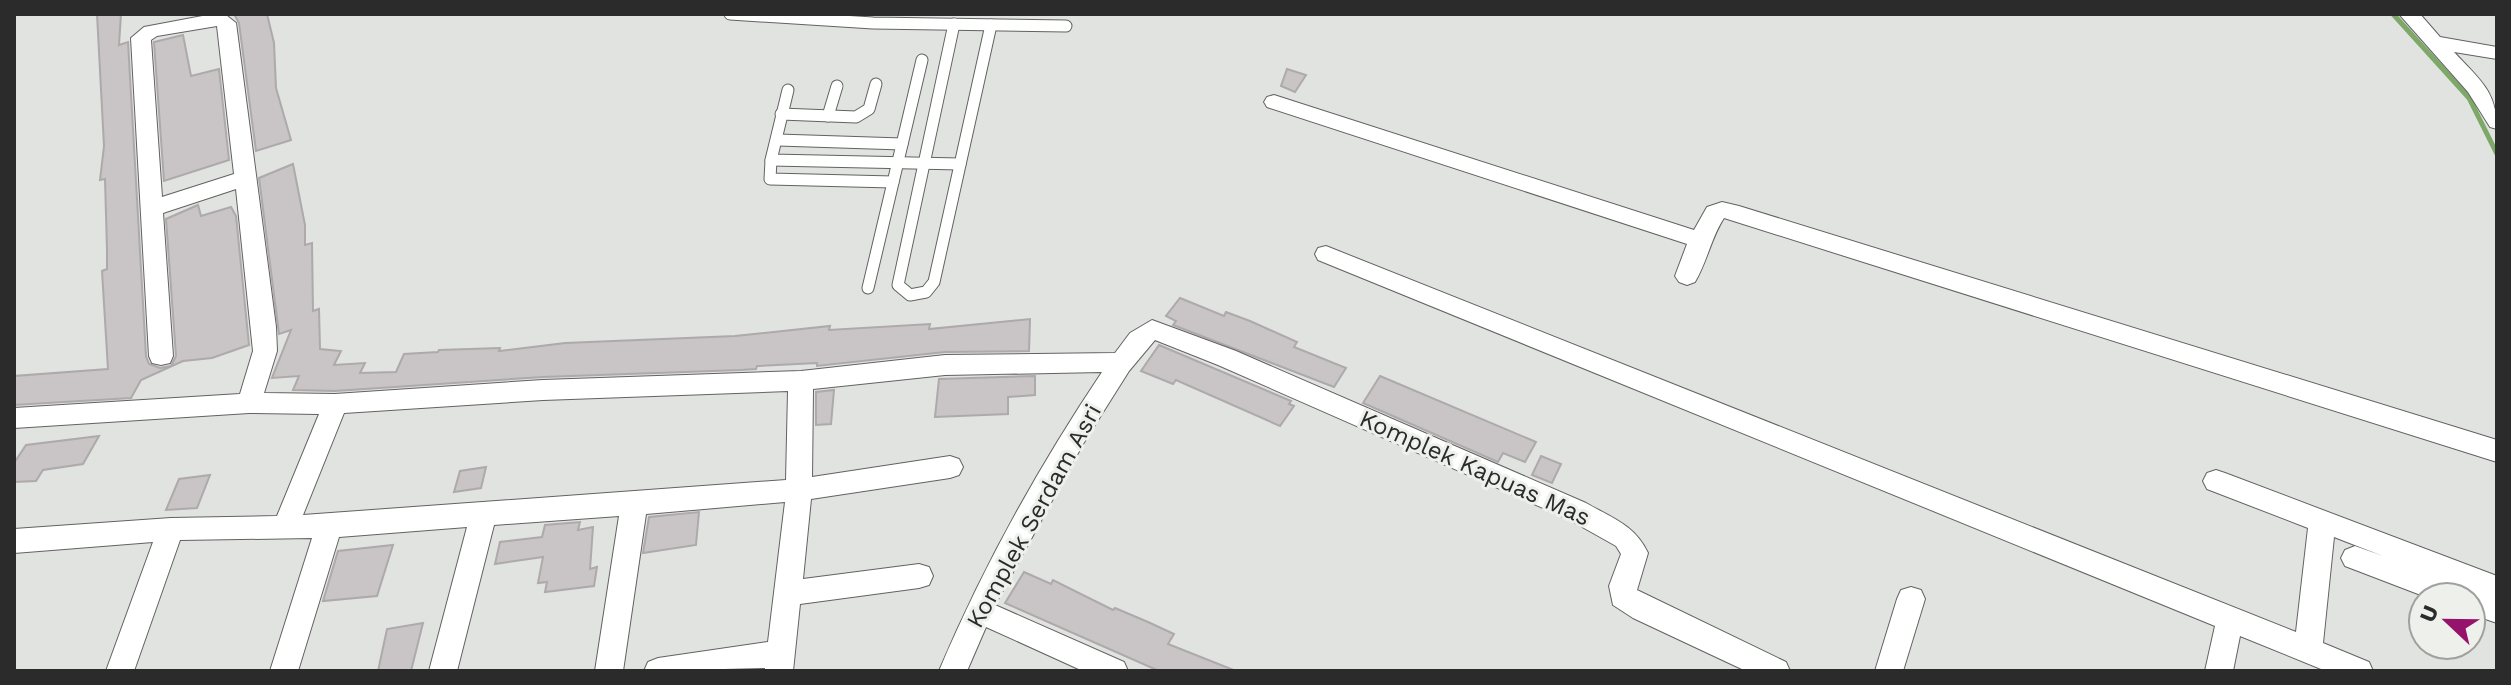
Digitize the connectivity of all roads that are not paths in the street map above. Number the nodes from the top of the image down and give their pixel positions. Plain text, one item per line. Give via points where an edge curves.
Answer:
1 (730, 14) edge
2 (2409, 14) edge
3 (954, 24) junction
4 (991, 25) junction
5 (1066, 26) dead end
6 (2435, 42) junction
7 (2497, 53) edge
8 (922, 60) dead end
9 (876, 84) dead end
10 (837, 86) dead end
11 (788, 90) dead end
12 (1274, 102) dead end
13 (781, 114) junction
14 (828, 116) junction
15 (2497, 122) edge
16 (778, 140) junction
17 (902, 144) junction
18 (771, 160) junction
19 (898, 163) junction
20 (924, 164) junction
21 (960, 164) junction
22 (244, 179) junction
23 (893, 182) junction
24 (152, 208) junction
25 (1700, 240) junction
26 (1326, 254) dead end
27 (1687, 276) dead end
28 (868, 288) dead end
29 (161, 356) dead end
30 (1119, 362) junction
31 (801, 381) junction
32 (249, 403) junction
33 (335, 404) junction
34 (14, 418) edge
35 (2497, 451) edge
36 (950, 467) dead end
37 (2216, 481) dead end
38 (799, 490) junction
39 (634, 504) junction
40 (483, 515) junction
41 (2322, 521) junction
42 (329, 526) junction
43 (285, 528) junction
44 (171, 529) junction
45 (14, 541) edge
46 (2355, 558) dead end
47 (919, 576) dead end
48 (2416, 581) edge
49 (2497, 588) edge
50 (790, 593) junction
51 (1911, 599) dead end
52 (979, 611) junction
53 (2230, 619) junction
54 (2308, 651) junction
55 (780, 662) edge
56 (120, 671) edge
57 (284, 671) edge
58 (443, 671) edge
59 (609, 671) edge
60 (658, 671) edge
61 (953, 671) edge
62 (1114, 671) edge
63 (1776, 671) edge
64 (1889, 671) edge
65 (2219, 671) edge
66 (2359, 671) edge

1 - 3 lane
2 - 6 street
3 - 4 lane
3 - 20 lane
4 - 5 lane
4 - 21 lane
6 - 7 street
6 - 15 street via 2475,87
8 - 17 lane
9 - 14 lane via 865,114
10 - 14 lane
11 - 13 lane
12 - 25 street
13 - 14 lane
13 - 16 lane
16 - 17 lane
16 - 18 lane
17 - 19 lane
18 - 19 lane
18 - 23 lane via 770,179
19 - 20 lane
19 - 23 lane
20 - 21 lane
20 - 21 lane via 898,285 913,297 934,282
22 - 24 street
22 - 24 street via 226,23 219,19 151,31 141,38
22 - 32 street via 265,351
23 - 28 lane
24 - 29 street
25 - 27 street
25 - 35 street via 1715,213 1731,212
26 - 53 street
30 - 31 street via 945,365
30 - 52 street, Komplek Serdam Asri
30 - 63 street, Komplek Kapuas Mas via 1145,331 1162,331 1577,511 1625,538 1635,553 1623,596
31 - 33 street
31 - 38 street
32 - 33 street
32 - 34 street
33 - 43 street
36 - 38 street
37 - 41 street
38 - 39 street
38 - 50 street
39 - 40 street
39 - 59 street
40 - 42 street
40 - 58 street
41 - 49 street
41 - 54 street
42 - 43 street
42 - 57 street
43 - 44 street
44 - 45 street
44 - 56 street
46 - 48 street
47 - 50 street
50 - 55 street
51 - 64 street
52 - 61 street, Komplek Serdam Asri
52 - 62 street
53 - 54 street
53 - 65 street
54 - 66 street
55 - 60 street

